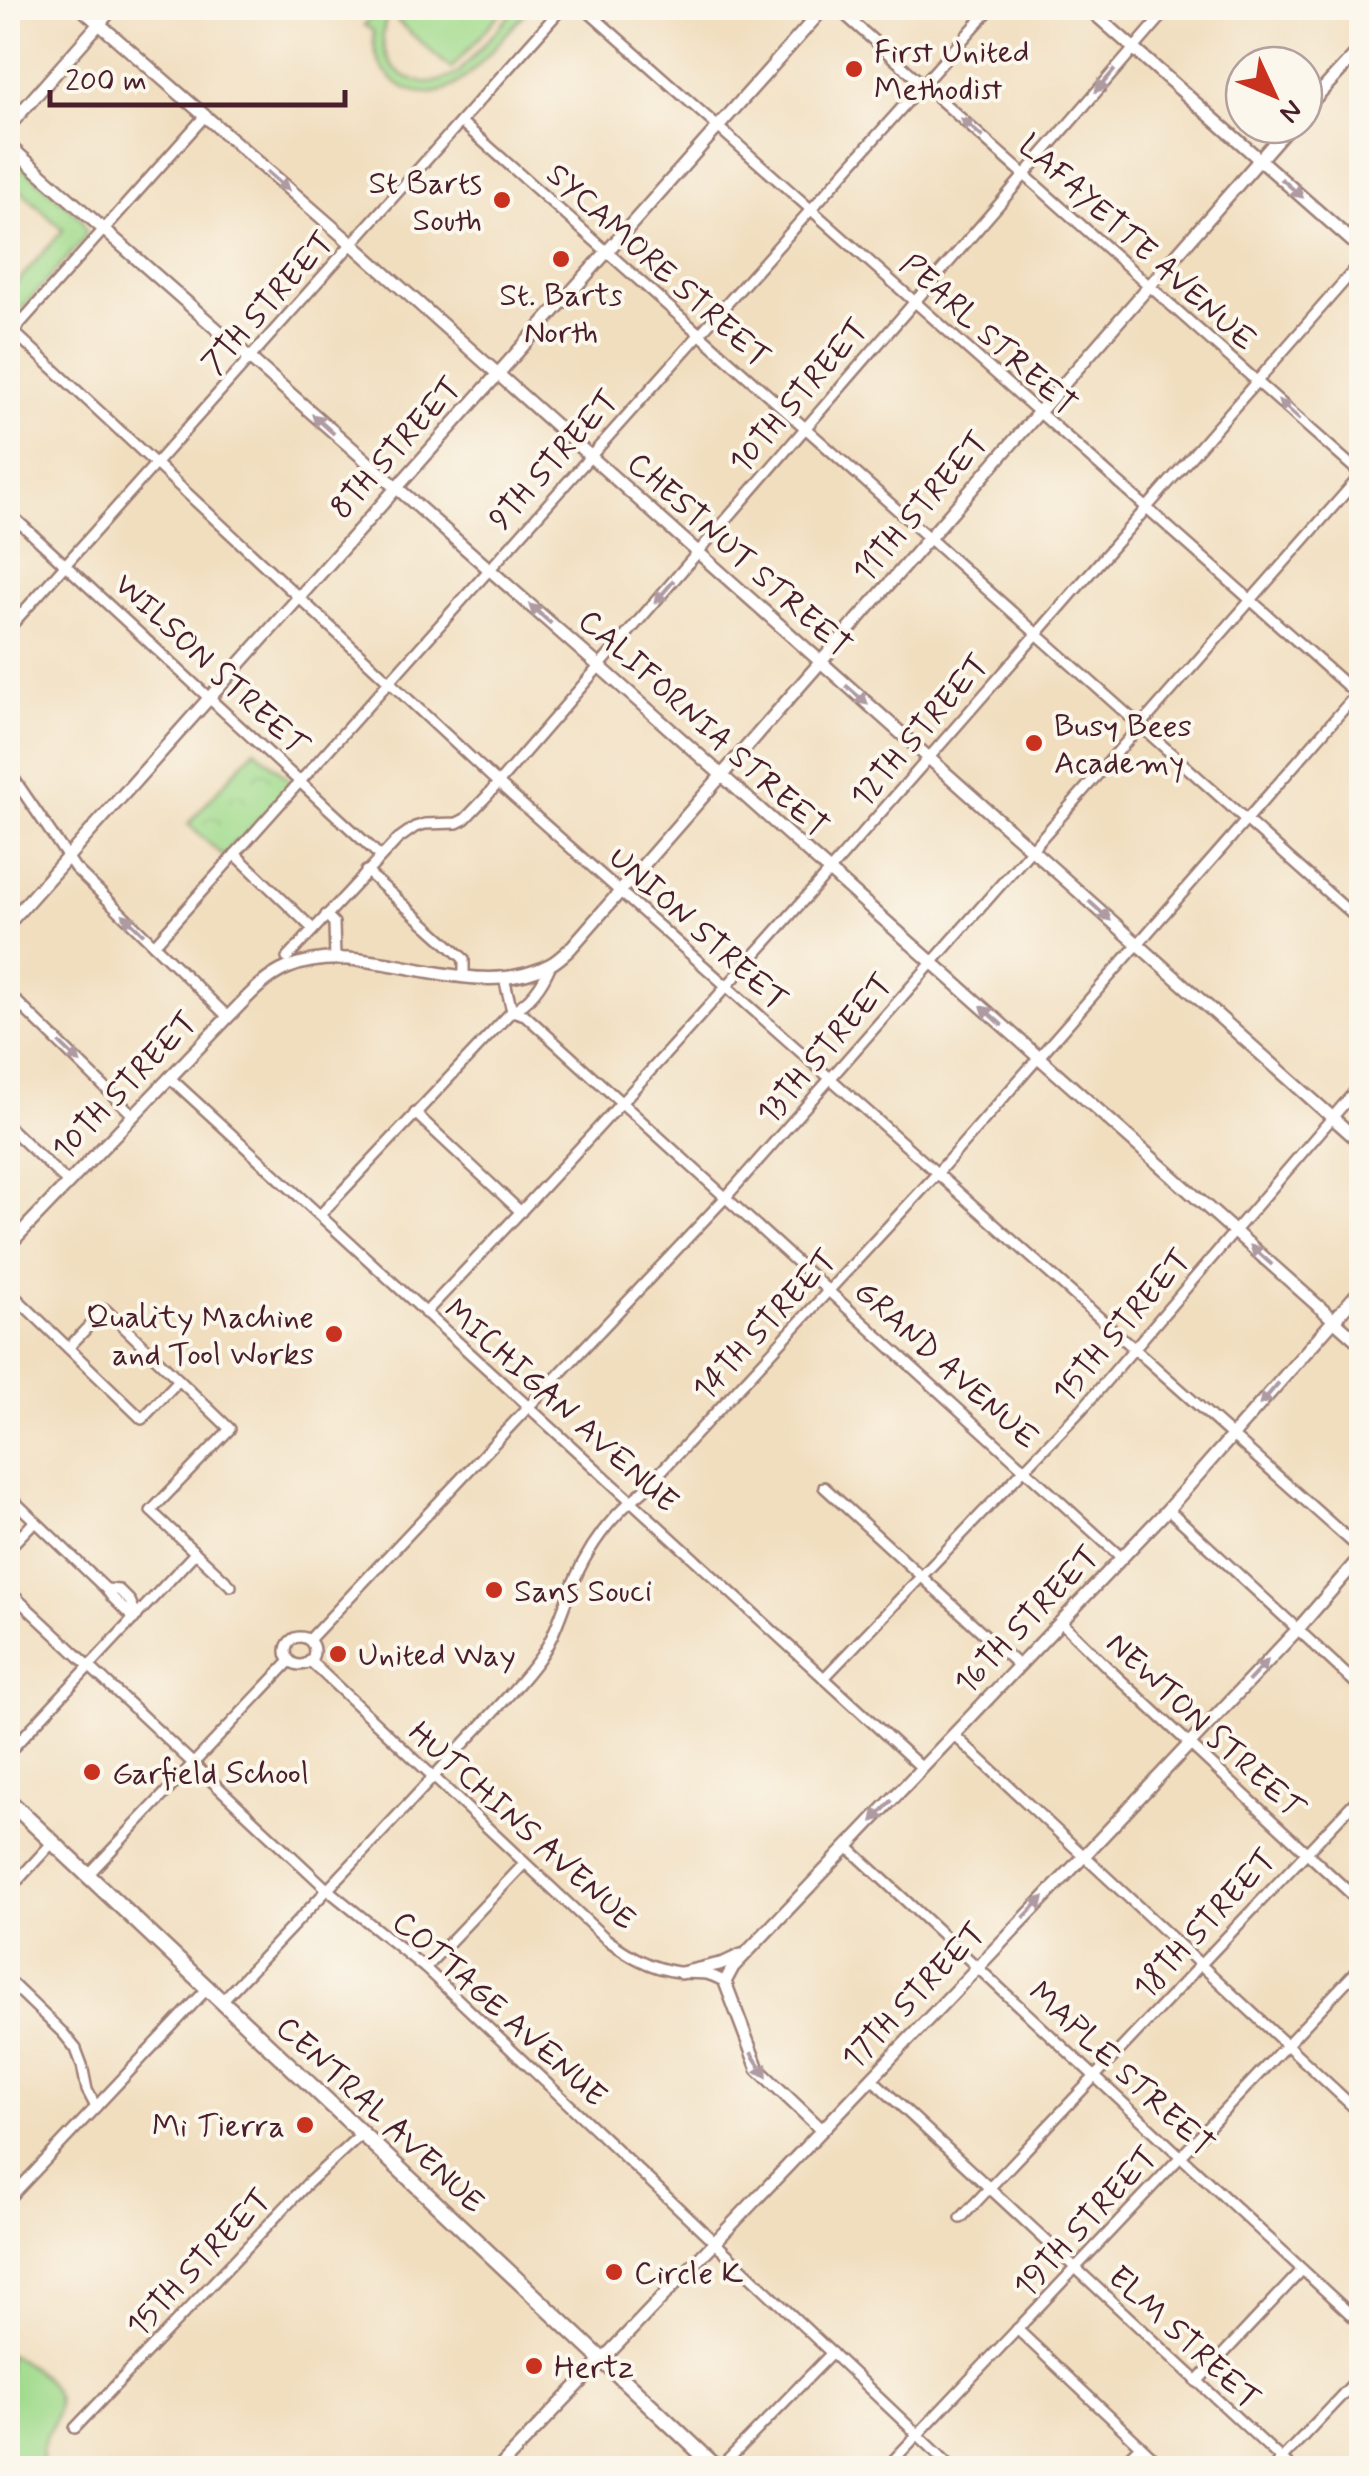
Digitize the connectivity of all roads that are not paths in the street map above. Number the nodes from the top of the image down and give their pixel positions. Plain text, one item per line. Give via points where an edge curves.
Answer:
1 (81, 8) edge
2 (113, 8) edge
3 (562, 8) edge
4 (584, 8) edge
5 (824, 8) edge
6 (837, 8) edge
7 (991, 8) edge
8 (1088, 8) edge
9 (1169, 8) edge
10 (1348, 8) edge
11 (1362, 20) edge
12 (98, 24) junction
13 (1362, 47) edge
14 (1133, 48) junction
15 (922, 85) junction
16 (1324, 88) edge
17 (204, 117) junction
18 (461, 122) junction
19 (8, 127) edge
20 (718, 127) junction
21 (8, 144) edge
22 (1272, 145) edge
23 (1259, 160) junction
24 (1025, 174) junction
25 (811, 210) junction
26 (106, 229) junction
27 (352, 244) junction
28 (1362, 250) edge
29 (606, 252) junction
30 (1362, 261) edge
31 (1150, 286) junction
32 (916, 302) junction
33 (10, 334) edge
34 (698, 334) junction
35 (249, 358) junction
36 (497, 375) junction
37 (1256, 381) junction
38 (1039, 412) junction
39 (806, 428) junction
40 (589, 456) junction
41 (155, 464) junction
42 (1361, 475) edge
43 (396, 489) junction
44 (1146, 508) junction
45 (8, 512) edge
46 (928, 538) junction
47 (698, 552) junction
48 (64, 565) junction
49 (488, 569) junction
50 (300, 597) junction
51 (1251, 600) junction
52 (8, 629) edge
53 (1036, 633) junction
54 (820, 662) junction
55 (600, 666) junction
56 (389, 682) junction
57 (1360, 693) edge
58 (209, 698) junction
59 (1140, 726) junction
60 (928, 757) junction
61 (8, 770) edge
62 (721, 776) junction
63 (299, 782) junction
64 (498, 783) junction
65 (1246, 820) junction
66 (1032, 850) junction
67 (235, 854) junction
68 (68, 856) junction
69 (380, 856) junction
70 (829, 870) junction
71 (366, 871) junction
72 (620, 891) junction
73 (326, 915) junction
74 (8, 924) edge
75 (1362, 924) edge
76 (313, 929) junction
77 (1138, 944) junction
78 (154, 945) junction
79 (335, 959) junction
80 (933, 962) junction
81 (286, 964) junction
82 (551, 964) junction
83 (464, 976) junction
84 (504, 978) junction
85 (727, 986) junction
86 (8, 993) edge
87 (512, 1011) junction
88 (228, 1017) junction
89 (1038, 1056) junction
90 (168, 1076) junction
91 (830, 1079) junction
92 (1362, 1083) edge
93 (622, 1102) junction
94 (416, 1113) junction
95 (132, 1114) junction
96 (1332, 1118) junction
97 (8, 1126) edge
98 (1362, 1144) edge
99 (937, 1173) junction
100 (68, 1183) junction
101 (726, 1197) junction
102 (521, 1212) junction
103 (320, 1216) junction
104 (1235, 1232) junction
105 (8, 1246) edge
106 (1362, 1288) edge
107 (8, 1290) edge
108 (829, 1292) junction
109 (424, 1313) junction
110 (1334, 1320) junction
111 (1362, 1345) edge
112 (68, 1348) junction
113 (1135, 1349) junction
114 (179, 1380) junction
115 (528, 1407) junction
116 (1233, 1436) junction
117 (1026, 1468) junction
118 (824, 1487) dead end
119 (8, 1495) edge
120 (630, 1501) junction
121 (1168, 1509) junction
122 (35, 1520) junction
123 (8, 1550) edge
124 (195, 1552) junction
125 (1362, 1553) edge
126 (1122, 1558) junction
127 (922, 1577) junction
128 (231, 1586) dead end
129 (8, 1590) edge
130 (135, 1617) junction
131 (1061, 1622) junction
132 (1298, 1629) junction
133 (309, 1640) junction
134 (290, 1661) junction
135 (310, 1662) junction
136 (89, 1666) junction
137 (1019, 1666) junction
138 (824, 1678) junction
139 (1362, 1689) edge
140 (954, 1735) junction
141 (1189, 1743) junction
142 (8, 1753) edge
143 (192, 1763) junction
144 (922, 1768) junction
145 (432, 1778) junction
146 (1362, 1794) edge
147 (8, 1800) edge
148 (53, 1842) junction
149 (848, 1847) junction
150 (1305, 1852) junction
151 (1084, 1856) junction
152 (524, 1864) junction
153 (88, 1875) junction
154 (8, 1890) edge
155 (328, 1890) junction
156 (1362, 1904) edge
157 (749, 1951) junction
158 (1200, 1964) junction
159 (1362, 1965) edge
160 (977, 1967) junction
161 (424, 1968) junction
162 (681, 1973) junction
163 (8, 1980) edge
164 (725, 1982) junction
165 (208, 1988) junction
166 (222, 2001) junction
167 (1286, 2045) junction
168 (1094, 2076) junction
169 (871, 2078) junction
170 (96, 2107) junction
171 (1362, 2115) edge
172 (822, 2130) junction
173 (362, 2134) junction
174 (1180, 2157) junction
175 (989, 2188) junction
176 (8, 2200) edge
177 (961, 2218) dead end
178 (716, 2242) junction
179 (1075, 2268) junction
180 (1302, 2270) junction
181 (1362, 2325) edge
182 (1017, 2329) junction
183 (832, 2353) junction
184 (603, 2360) junction
185 (1362, 2374) edge
186 (1197, 2382) junction
187 (74, 2428) dead end
188 (918, 2435) junction
189 (1140, 2446) junction
190 (1281, 2460) junction
191 (499, 2468) edge
192 (718, 2468) edge
193 (886, 2468) edge
194 (952, 2468) edge
195 (1116, 2468) edge
196 (1164, 2468) edge
197 (1273, 2468) edge
198 (1291, 2468) edge

1 - 12 street, CHESTNUT STREET
2 - 12 street
3 - 18 street, 7TH STREET
4 - 20 street, PEARL STREET
5 - 20 street, 8TH STREET
6 - 15 street, LAFAYETTE AVENUE
7 - 15 street, 9TH STREET
8 - 14 street
9 - 14 street, 10TH STREET
10 - 11 street
12 - 17 street, CHESTNUT STREET
12 - 19 street
13 - 16 street
14 - 23 street
14 -> 24 street, 10TH STREET
24 -> 15 street, LAFAYETTE AVENUE
15 - 25 street, 9TH STREET
17 - 26 street
17 -> 27 street, CHESTNUT STREET
18 - 27 street, 7TH STREET
18 - 29 street, SYCAMORE STREET
20 - 25 street, PEARL STREET
20 - 29 street, 8TH STREET
21 - 26 street, CALIFORNIA STREET
22 - 23 street, 11TH STREET
23 -> 28 street
23 - 31 street, 11TH STREET
24 - 31 street, LAFAYETTE AVENUE
24 - 32 street, 10TH STREET
25 - 32 street, PEARL STREET
25 - 34 street, 9TH STREET
26 - 33 street
26 - 35 street, CALIFORNIA STREET
27 - 35 street, 7TH STREET
27 - 36 street, CHESTNUT STREET
29 - 34 street, SYCAMORE STREET
29 - 36 street, 8TH STREET
30 - 37 street, 12TH STREET
31 - 37 street, LAFAYETTE AVENUE
31 - 38 street, 11TH STREET
32 - 38 street, PEARL STREET
32 - 39 street, 10TH STREET
33 - 41 street, UNION STREET
34 - 39 street, SYCAMORE STREET
34 - 40 street, 9TH STREET
35 - 41 street, 7TH STREET
43 -> 35 street, CALIFORNIA STREET
36 - 40 street, CHESTNUT STREET
36 - 43 street, 8TH STREET
42 -> 37 street, LAFAYETTE AVENUE
37 - 44 street, 12TH STREET
38 - 44 street, PEARL STREET
38 - 46 street, 11TH STREET
39 - 46 street, SYCAMORE STREET
39 - 47 street, 10TH STREET
40 - 47 street, CHESTNUT STREET
40 - 49 street, 9TH STREET
41 - 48 street, 7TH STREET
41 - 50 street, UNION STREET
42 - 51 street, 13TH STREET
43 - 49 street, CALIFORNIA STREET
43 - 50 street, 8TH STREET
44 - 51 street, PEARL STREET
44 - 53 street, 12TH STREET
45 - 48 street, WILSON STREET
46 - 53 street, SYCAMORE STREET
46 - 54 street, 11TH STREET
47 - 54 street, CHESTNUT STREET
47 -> 55 street, 10TH STREET
48 - 52 street, 7TH STREET
48 - 58 street, WILSON STREET
55 -> 49 street, CALIFORNIA STREET
49 - 56 street, 9TH STREET
50 - 56 street, UNION STREET
50 - 58 street, 8TH STREET
51 - 57 street, PEARL STREET
51 - 59 street, 13TH STREET
53 - 59 street, SYCAMORE STREET
53 - 60 street, 12TH STREET
54 -> 60 street, CHESTNUT STREET
54 - 62 street, 11TH STREET
55 - 62 street, CALIFORNIA STREET
55 - 64 street, 10TH STREET
56 - 63 street, 9TH STREET
56 - 64 street, UNION STREET
57 - 65 street, 14TH STREET
58 - 63 street, WILSON STREET
58 - 68 street, 8TH STREET
59 - 65 street, SYCAMORE STREET
59 - 66 street, 13TH STREET
60 - 66 street, CHESTNUT STREET
60 - 70 street, 12TH STREET
61 - 68 street
62 - 70 street, CALIFORNIA STREET
62 - 72 street, 11TH STREET
63 - 67 street, 9TH STREET
63 - 69 street, WILSON STREET
64 - 69 street, 10TH STREET via 466,819 415,827
64 - 72 street, UNION STREET
65 - 75 street, SYCAMORE STREET
65 - 77 street, 14TH STREET
66 -> 77 street, CHESTNUT STREET
66 - 80 street, 13TH STREET
67 - 76 street
67 - 78 street, 9TH STREET
68 - 74 street, 8TH STREET
78 -> 68 street
69 - 71 street, 10TH STREET
70 - 80 street, CALIFORNIA STREET
70 - 85 street, 12TH STREET
71 - 73 street, 10TH STREET
71 - 83 street via 464,959
72 - 82 street, 11TH STREET
72 - 85 street, UNION STREET
73 - 76 street, 10TH STREET
73 - 79 street via 334,924
76 - 81 street, 10TH STREET
77 - 89 street, 14TH STREET
77 - 96 street, CHESTNUT STREET
78 - 88 street
79 - 81 street
79 - 83 street
89 -> 80 street, CALIFORNIA STREET
80 - 91 street, 13TH STREET
81 - 88 street, 10TH STREET
82 - 84 street
82 - 87 street, 11TH STREET via 544,981
83 - 84 street
84 - 87 street
85 - 91 street, UNION STREET
85 - 93 street, 12TH STREET
86 -> 95 street
87 - 93 street, GRAND AVENUE via 525,1015
87 - 94 street, 11TH STREET
88 - 90 street, 10TH STREET
89 - 99 street, 14TH STREET
89 - 104 street, CALIFORNIA STREET
90 - 95 street, 10TH STREET
90 - 103 street, MICHIGAN AVENUE
91 - 99 street, UNION STREET
91 - 101 street, 13TH STREET
92 - 96 street, 15TH STREET
93 - 101 street, GRAND AVENUE
93 - 102 street, 12TH STREET
94 - 102 street
94 - 103 street, 11TH STREET
95 - 100 street, 10TH STREET
96 - 98 street, CHESTNUT STREET
96 - 104 street, 15TH STREET
97 - 100 street
99 - 108 street, 14TH STREET
99 - 113 street, UNION STREET
100 - 105 street, 10TH STREET
101 - 108 street, GRAND AVENUE
101 - 115 street, 13TH STREET
102 - 109 street, 12TH STREET
103 - 109 street, MICHIGAN AVENUE
110 -> 104 street, CALIFORNIA STREET
104 - 113 street, 15TH STREET
106 - 110 street, 16TH STREET
107 - 112 street
108 - 117 street, GRAND AVENUE
108 - 120 street, 14TH STREET
109 - 115 street, MICHIGAN AVENUE
110 - 111 street, CALIFORNIA STREET
110 -> 116 street, 16TH STREET
112 - 114 street via 142,1419
112 - 114 street via 105,1309
113 - 116 street, UNION STREET
113 - 117 street, 15TH STREET
114 - 124 street via 230,1428 152,1511
115 - 120 street, MICHIGAN AVENUE
115 - 133 street, 13TH STREET
116 - 121 street, 16TH STREET
116 - 125 street, UNION STREET
117 - 126 street, GRAND AVENUE
117 - 127 street, 15TH STREET
118 - 127 street
119 - 122 street
120 - 138 street, MICHIGAN AVENUE
120 - 145 street, 14TH STREET via 584,1560 556,1632 534,1666
121 - 126 street, 16TH STREET
121 - 132 street
122 - 123 street
122 - 130 street via 106,1589 119,1590
124 - 128 street
124 - 130 street
125 - 132 street, 17TH STREET
126 - 131 street, 16TH STREET
127 - 137 street
127 - 138 street, 15TH STREET
129 - 136 street, COTTAGE AVENUE
130 - 136 street
131 - 137 street, 16TH STREET
131 - 141 street, NEWTON STREET
132 - 139 street
141 -> 132 street, 17TH STREET
133 - 134 street via 289,1642
133 - 135 street
134 - 135 street
134 - 143 street
135 - 145 street, HUTCHINS AVENUE
136 - 142 street
136 - 143 street, COTTAGE AVENUE
137 - 140 street, 16TH STREET
138 - 144 street, MICHIGAN AVENUE
140 - 144 street, 16TH STREET
140 - 151 street
141 - 150 street, NEWTON STREET
141 - 151 street, 17TH STREET
143 - 153 street
143 - 155 street, COTTAGE AVENUE
144 -> 149 street, 16TH STREET
145 - 152 street, HUTCHINS AVENUE
145 - 155 street, 14TH STREET
146 - 150 street, 18TH STREET
147 - 148 main road, CENTRAL AVENUE
148 - 153 main road, CENTRAL AVENUE
148 - 154 street
149 - 157 street, 16TH STREET
149 - 160 street, MAPLE STREET
150 - 156 street, NEWTON STREET
150 - 158 street, 18TH STREET
151 - 158 street
160 -> 151 street, 17TH STREET
152 - 161 street
152 - 162 street, HUTCHINS AVENUE via 628,1955
153 - 165 main road, CENTRAL AVENUE
155 - 161 street, COTTAGE AVENUE
155 - 166 street, 14TH STREET
157 - 162 street
157 - 164 street, 16TH STREET
158 - 167 street
158 - 168 street, 18TH STREET
159 - 167 street, 19TH STREET
160 - 168 street, MAPLE STREET
160 - 169 street, 17TH STREET
161 - 178 street, COTTAGE AVENUE
162 - 164 street, HUTCHINS AVENUE via 710,1973
163 - 170 street via 76,2049
164 -> 172 street via 758,2069
165 - 166 main road, CENTRAL AVENUE
165 - 170 street
166 - 173 main road, CENTRAL AVENUE
167 - 171 street
167 - 174 street, 19TH STREET
168 - 174 street, MAPLE STREET
168 - 175 street, 18TH STREET
169 - 172 street, 17TH STREET
169 - 175 street, ELM STREET
170 - 176 street
172 - 178 street, 17TH STREET
173 - 184 main road, CENTRAL AVENUE
173 - 187 street, 15TH STREET
174 - 179 street, 19TH STREET
174 - 180 street, MAPLE STREET
175 - 177 street, 18TH STREET
175 - 179 street, ELM STREET
178 - 183 street, COTTAGE AVENUE
178 - 184 street, 17TH STREET
179 - 182 street, 19TH STREET
179 - 186 street, ELM STREET
180 - 181 street, MAPLE STREET
180 - 186 street
182 - 188 street, 19TH STREET
182 - 189 street
183 - 188 street, COTTAGE AVENUE
183 - 192 street
184 - 191 street, 17TH STREET
184 - 192 main road, CENTRAL AVENUE
185 - 190 street
186 - 190 street, ELM STREET
188 - 193 street, 19TH STREET
188 - 194 street, COTTAGE AVENUE
189 - 195 street
189 - 196 street
190 - 197 street
190 - 198 street, ELM STREET

